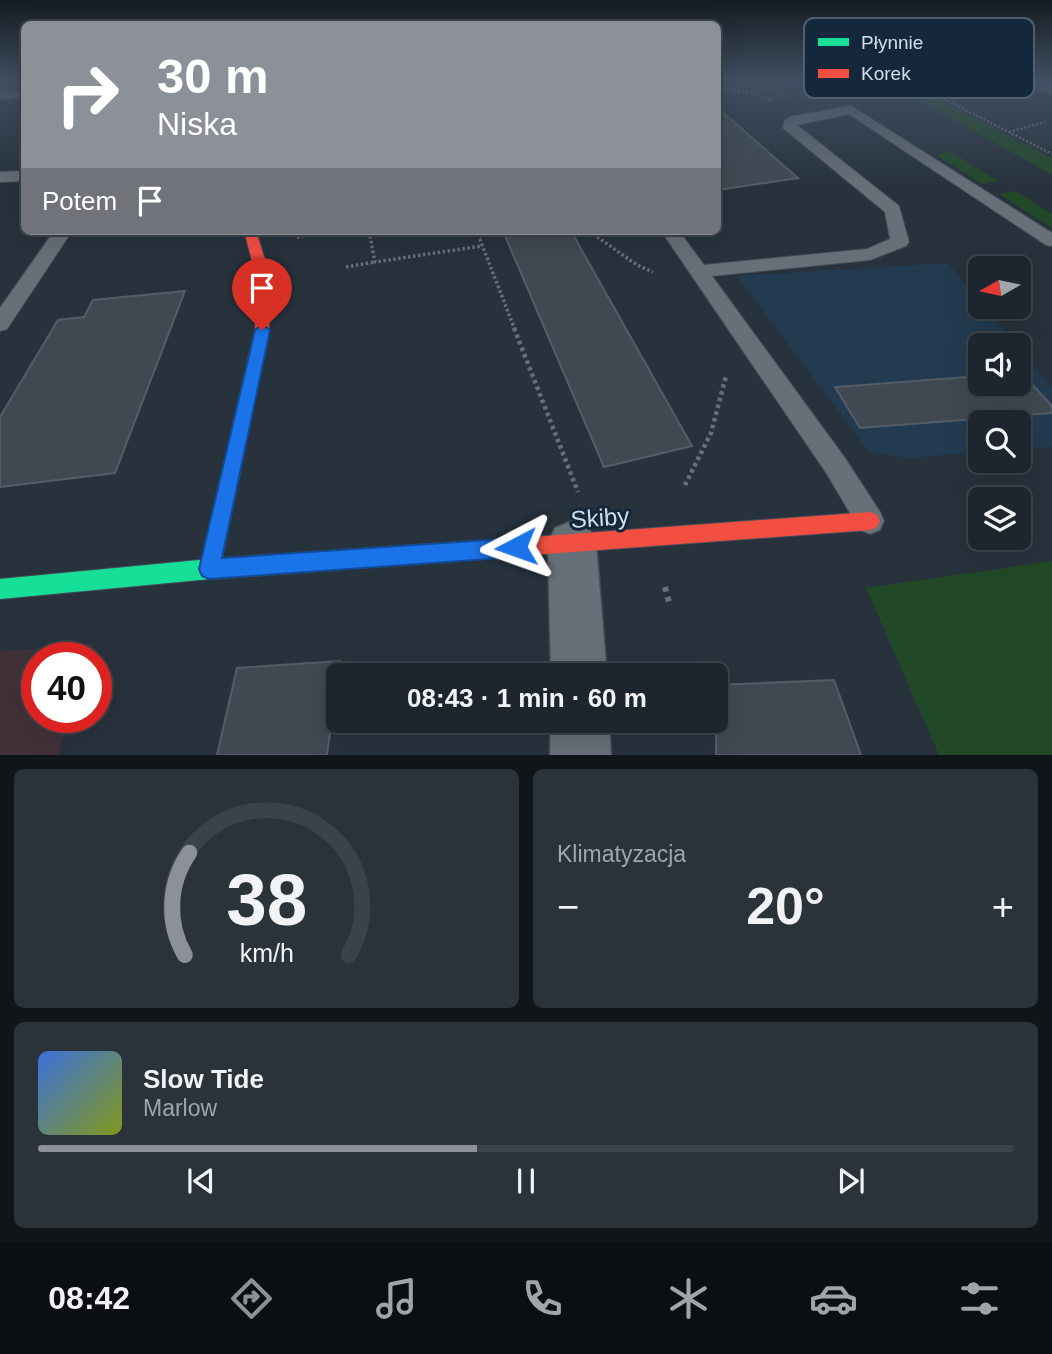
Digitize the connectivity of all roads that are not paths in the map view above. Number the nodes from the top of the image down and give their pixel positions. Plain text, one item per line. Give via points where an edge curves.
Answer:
1 (820, 115) edge
2 (858, 115) edge
3 (21, 176) edge
4 (0, 177) edge
5 (60, 235) edge
6 (252, 235) edge
7 (673, 235) dead end
8 (1052, 241) edge
9 (701, 271) junction
10 (0, 324) edge
11 (576, 520) junction
12 (870, 520) joint
13 (209, 569) junction
14 (0, 589) edge
15 (579, 663) edge
16 (580, 733) edge
17 (581, 755) edge

1 - 9 lane via 798,119 790,128 893,210 900,242 870,254
2 - 8 lane
3 - 4 lane
5 - 10 lane
6 - 13 street via 267,291
7 - 9 lane
9 - 12 lane
11 - 12 street, Skiby
11 - 13 street, Skiby
11 - 15 street
13 - 14 street, Skiby
16 - 17 street

